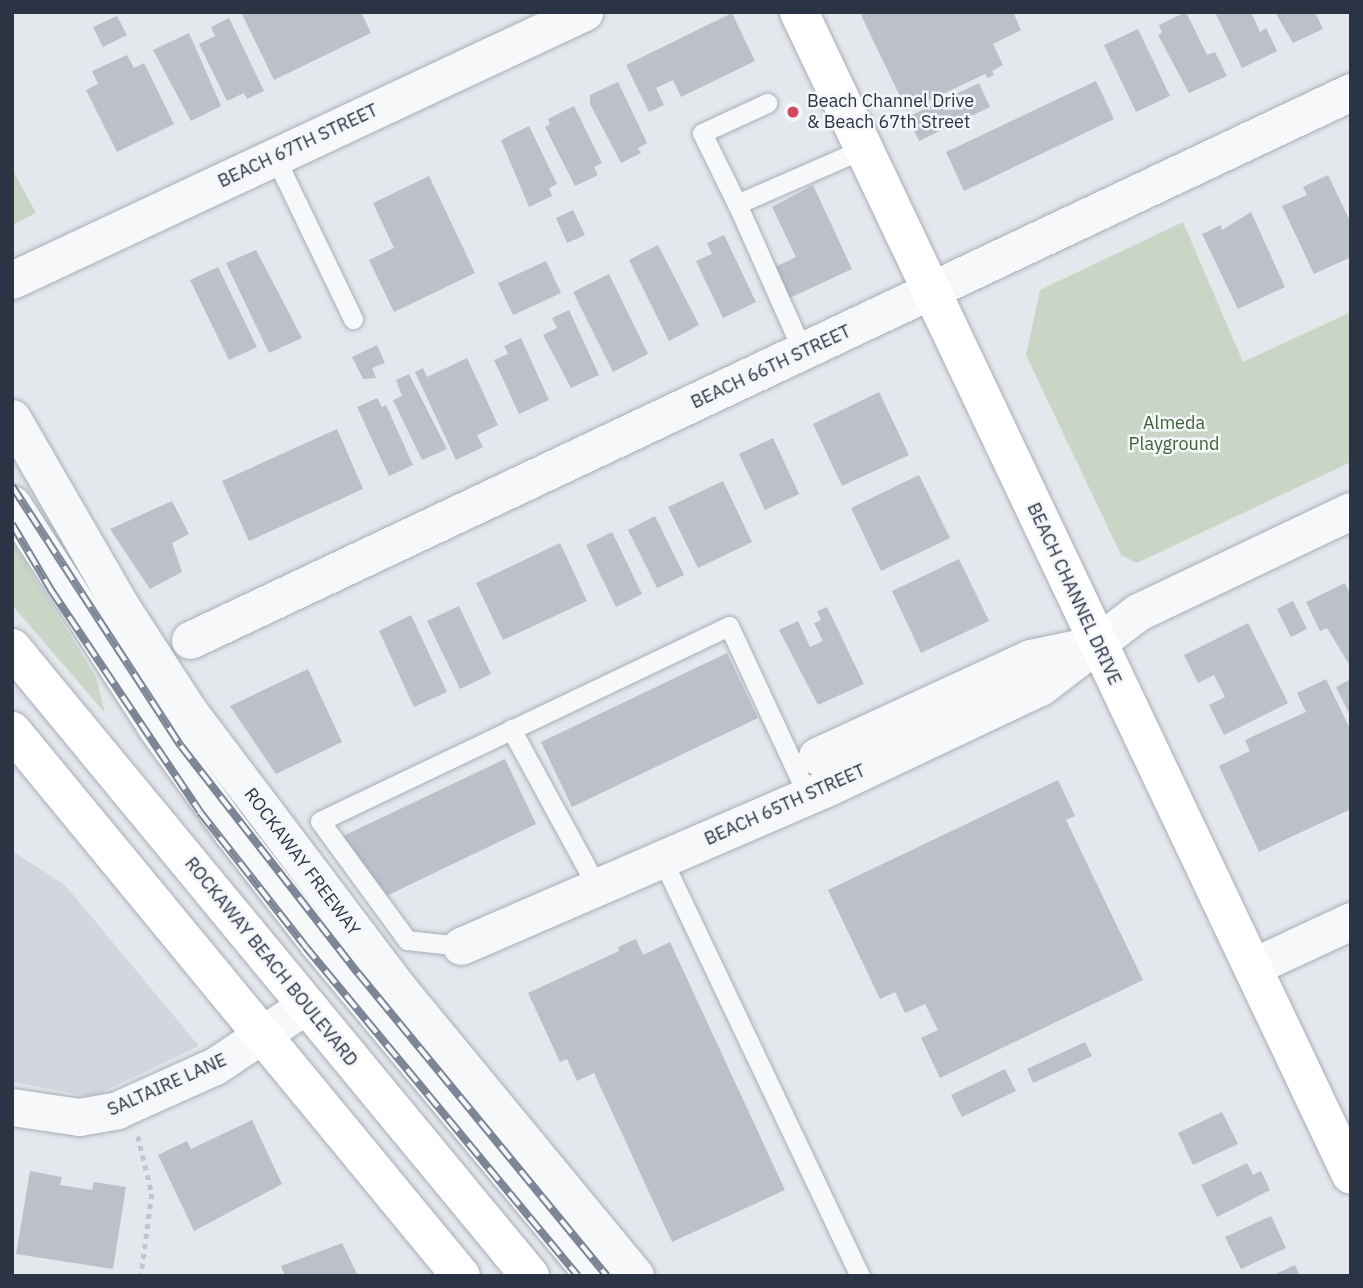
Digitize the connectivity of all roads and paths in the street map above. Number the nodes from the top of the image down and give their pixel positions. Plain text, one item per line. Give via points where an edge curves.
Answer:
1 (584, 12) edge
2 (799, 12) edge
3 (1351, 92) edge
4 (767, 103) dead end
5 (863, 149) junction
6 (275, 157) junction
7 (737, 204) junction
8 (12, 280) edge
9 (931, 291) junction
10 (353, 319) dead end
11 (803, 352) junction
12 (12, 418) edge
13 (12, 504) edge
14 (1351, 511) edge
15 (190, 640) dead end
16 (1098, 643) junction
17 (12, 648) edge
18 (511, 729) junction
19 (12, 731) edge
20 (817, 756) dead end
21 (808, 796) junction
22 (662, 859) junction
23 (597, 887) junction
24 (1351, 921) edge
25 (461, 946) joint
26 (1252, 967) junction
27 (306, 1005) junction
28 (264, 1037) junction
29 (131, 1104) junction
30 (12, 1107) edge
31 (1351, 1175) edge
32 (141, 1276) edge
33 (461, 1276) edge
34 (530, 1276) edge
35 (594, 1276) edge
36 (635, 1276) edge
37 (860, 1276) edge

1 - 6 street, BEACH 67TH STREET
2 - 5 main road, BEACH CHANNEL DRIVE
3 - 9 street, BEACH 66TH STREET
4 - 7 lane via 702,132
5 - 7 lane
5 - 9 main road, BEACH CHANNEL DRIVE
6 - 8 street, BEACH 67TH STREET
6 - 10 lane
7 - 11 lane
9 - 11 street, BEACH 66TH STREET
9 - 16 main road, BEACH CHANNEL DRIVE
11 - 15 street, BEACH 66TH STREET
12 - 36 street, ROCKAWAY FREEWAY via 120,606 214,746 398,988
13 - 35 street, ROCKAWAY FREEWAY via 156,727 232,832
14 - 16 street, BEACH 65TH STREET via 1138,612
16 - 20 street, BEACH 65TH STREET via 1030,658
16 - 21 street, BEACH 65TH STREET via 1040,687
16 - 26 main road, BEACH CHANNEL DRIVE
17 - 27 main road, ROCKAWAY BEACH BOULEVARD
18 - 21 lane via 729,626
18 - 23 lane
18 - 25 lane via 320,821 407,940
19 - 28 main road
21 - 22 street, BEACH 65TH STREET
22 - 23 street, BEACH 65TH STREET
22 - 37 lane
23 - 25 street, BEACH 65TH STREET
24 - 26 street
26 - 31 main road, BEACH CHANNEL DRIVE
27 - 28 street, SALTAIRE LANE
27 - 34 main road, ROCKAWAY BEACH BOULEVARD
28 - 29 street, SALTAIRE LANE via 215,1066
28 - 33 main road
29 - 30 street, SALTAIRE LANE via 79,1117
29 - 32 path via 152,1194

